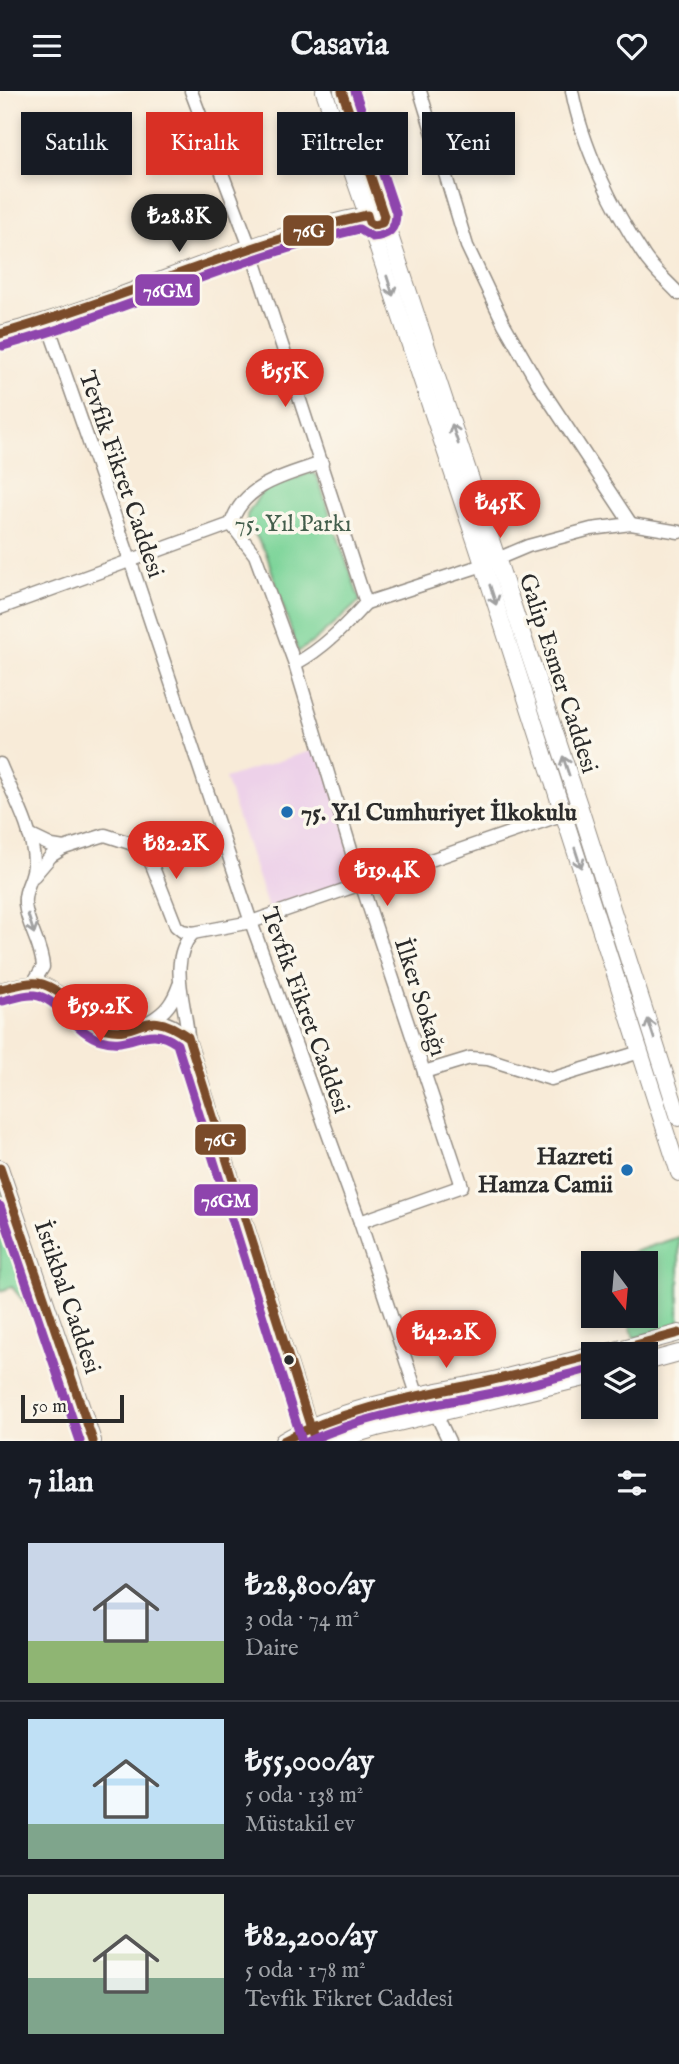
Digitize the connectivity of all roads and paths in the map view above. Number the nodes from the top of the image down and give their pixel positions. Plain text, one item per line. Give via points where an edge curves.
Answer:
1 (191, 91) edge
2 (324, 91) edge
3 (342, 91) edge
4 (420, 91) edge
5 (572, 91) edge
6 (373, 213) junction
7 (250, 247) junction
8 (679, 294) edge
9 (47, 322) junction
10 (0, 334) edge
11 (322, 463) junction
12 (231, 524) junction
13 (631, 524) junction
14 (679, 532) edge
15 (130, 560) junction
16 (490, 562) junction
17 (366, 603) junction
18 (0, 608) edge
19 (295, 664) junction
20 (0, 764) edge
21 (580, 808) junction
22 (564, 815) junction
23 (29, 835) junction
24 (64, 848) junction
25 (30, 881) junction
26 (361, 883) junction
27 (251, 922) junction
28 (176, 926) junction
29 (193, 933) junction
30 (181, 955) junction
31 (43, 962) junction
32 (180, 981) junction
33 (33, 983) junction
34 (0, 989) edge
35 (55, 991) junction
36 (150, 1021) junction
37 (188, 1037) junction
38 (640, 1052) junction
39 (424, 1072) junction
40 (679, 1118) edge
41 (679, 1174) edge
42 (1, 1177) edge
43 (359, 1222) junction
44 (679, 1332) edge
45 (642, 1342) edge
46 (679, 1353) edge
47 (581, 1358) edge
48 (658, 1359) edge
49 (581, 1379) edge
50 (417, 1394) junction
51 (436, 1414) junction
52 (312, 1433) edge
53 (93, 1441) edge
54 (283, 1441) edge
55 (332, 1441) edge
56 (449, 1441) edge

1 - 7 street
2 - 6 street
3 - 6 street, Galip Esmer Caddesi
4 - 13 street via 467,246 504,324
5 - 8 street via 576,116 607,191 643,255
6 - 7 street
6 - 16 street, Galip Esmer Caddesi
7 - 9 street
7 - 11 street
9 - 10 street
9 - 15 street, Tevfik Fikret Caddesi
11 - 12 street via 256,489 235,510
11 - 17 street
12 - 15 street
12 - 19 street, İlker Sokağı via 255,555
13 - 14 street
13 - 16 street via 591,529
15 - 18 street
15 - 27 street, Tevfik Fikret Caddesi
16 - 17 street
21 -> 16 street, Galip Esmer Caddesi
16 -> 22 street
17 - 19 street via 318,652
19 - 26 street, İlker Sokağı
20 - 23 street
21 - 22 street
40 -> 21 street, Galip Esmer Caddesi
22 - 26 street
22 -> 38 street
23 - 24 street
23 - 25 street via 34,865
24 - 25 street
24 - 28 street via 105,835 145,853
25 -> 31 street via 25,907
26 - 27 street
26 - 39 street, İlker Sokağı
27 - 29 street
27 - 43 street, Tevfik Fikret Caddesi
28 - 29 street
28 - 30 street
29 - 30 street
30 - 32 street
31 - 33 street
31 - 35 street
32 - 36 street via 163,1014
32 - 37 street
33 - 34 street
33 - 35 street
35 - 36 street via 104,1028 115,1031
36 - 37 street via 165,1021
37 - 52 street
38 - 39 street via 551,1079 488,1059 470,1058
38 - 41 street
39 - 43 street, İlker Sokağı via 462,1186
42 - 53 street, İstikbal Caddesi
43 - 50 street, Tevfik Fikret Caddesi
44 - 45 street
46 - 48 street
47 - 50 street
49 - 51 street
50 - 52 street
51 - 55 street
51 - 56 street
52 - 54 street

